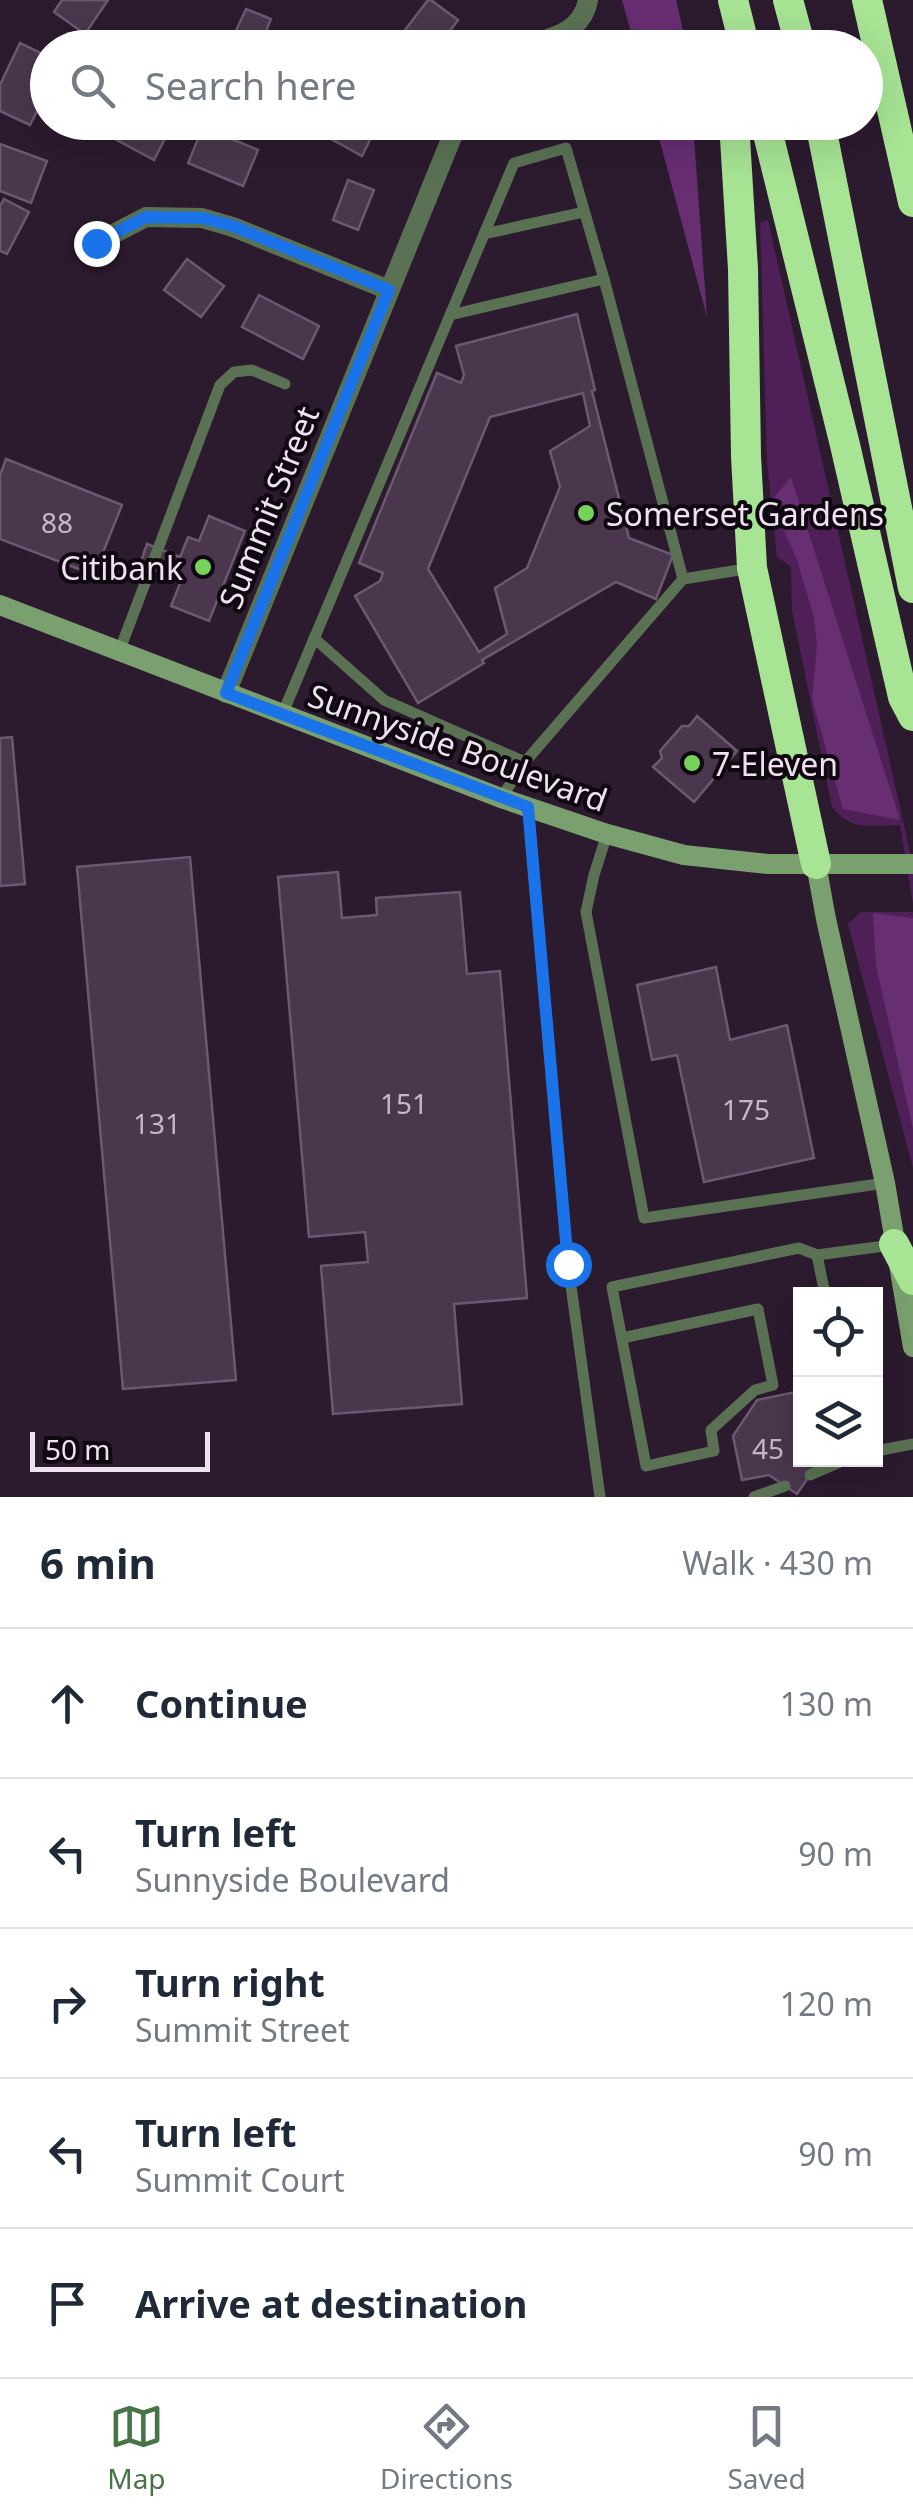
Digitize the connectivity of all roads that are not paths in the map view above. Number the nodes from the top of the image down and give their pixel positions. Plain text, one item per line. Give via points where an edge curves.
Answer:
1 (588, 0) edge
2 (788, 0) edge
3 (868, 0) edge
4 (569, 30) edge
5 (796, 30) edge
6 (875, 30) edge
7 (883, 62) edge
8 (451, 140) edge
9 (735, 140) edge
10 (769, 140) edge
11 (824, 140) edge
12 (913, 202) edge
13 (584, 212) junction
14 (484, 234) junction
15 (96, 243) dead end
16 (604, 279) junction
17 (389, 290) junction
18 (450, 315) junction
19 (285, 384) dead end
20 (752, 568) junction
21 (683, 579) junction
22 (913, 588) edge
23 (0, 605) edge
24 (314, 638) junction
25 (119, 652) junction
26 (226, 693) junction
27 (282, 715) junction
28 (913, 716) edge
29 (525, 762) junction
30 (502, 798) junction
31 (528, 807) junction
32 (607, 834) junction
33 (816, 864) junction
34 (913, 864) edge
35 (885, 1183) junction
36 (894, 1244) junction
37 (818, 1255) junction
38 (913, 1280) edge
39 (824, 1287) edge
40 (622, 1338) junction
41 (913, 1347) edge
42 (913, 1444) edge
43 (883, 1450) edge
44 (829, 1467) edge
45 (810, 1475) dead end
46 (784, 1486) dead end
47 (600, 1497) edge
48 (754, 1497) edge

1 - 4 street
2 - 5 highway
3 - 6 highway
7 - 12 highway
8 - 17 street, Summit Street
9 - 20 highway
10 - 28 highway via 902,697
11 - 22 highway
13 - 14 lane
13 - 14 lane via 566,148 514,163
13 - 16 lane
14 - 18 lane
15 - 17 street via 146,217 202,218
16 - 18 lane
16 - 21 lane
17 - 26 street, Summit Street
18 - 24 lane
19 - 25 lane via 252,370 234,372 220,386
20 - 21 lane
20 - 33 highway
21 - 29 lane
23 - 25 main road, Sunnyside Boulevard
24 - 27 lane
24 - 29 lane via 384,700
25 - 26 main road, Sunnyside Boulevard
26 - 27 main road, Sunnyside Boulevard
27 - 30 main road, Sunnyside Boulevard
29 - 30 lane
30 - 31 main road, Sunnyside Boulevard
31 - 32 main road, Sunnyside Boulevard
31 - 47 lane via 568,1264
32 - 33 main road, Sunnyside Boulevard via 684,855
32 - 35 lane via 586,912 644,1218
33 - 34 main road, Sunnyside Boulevard
33 - 35 main road
35 - 36 main road
36 - 37 lane
36 - 38 highway
36 - 41 main road
37 - 39 lane
37 - 40 lane via 798,1248 612,1287
40 - 40 lane via 646,1466 714,1451 711,1430 755,1390 773,1385 758,1309
42 - 43 lane
44 - 45 lane
46 - 48 lane

